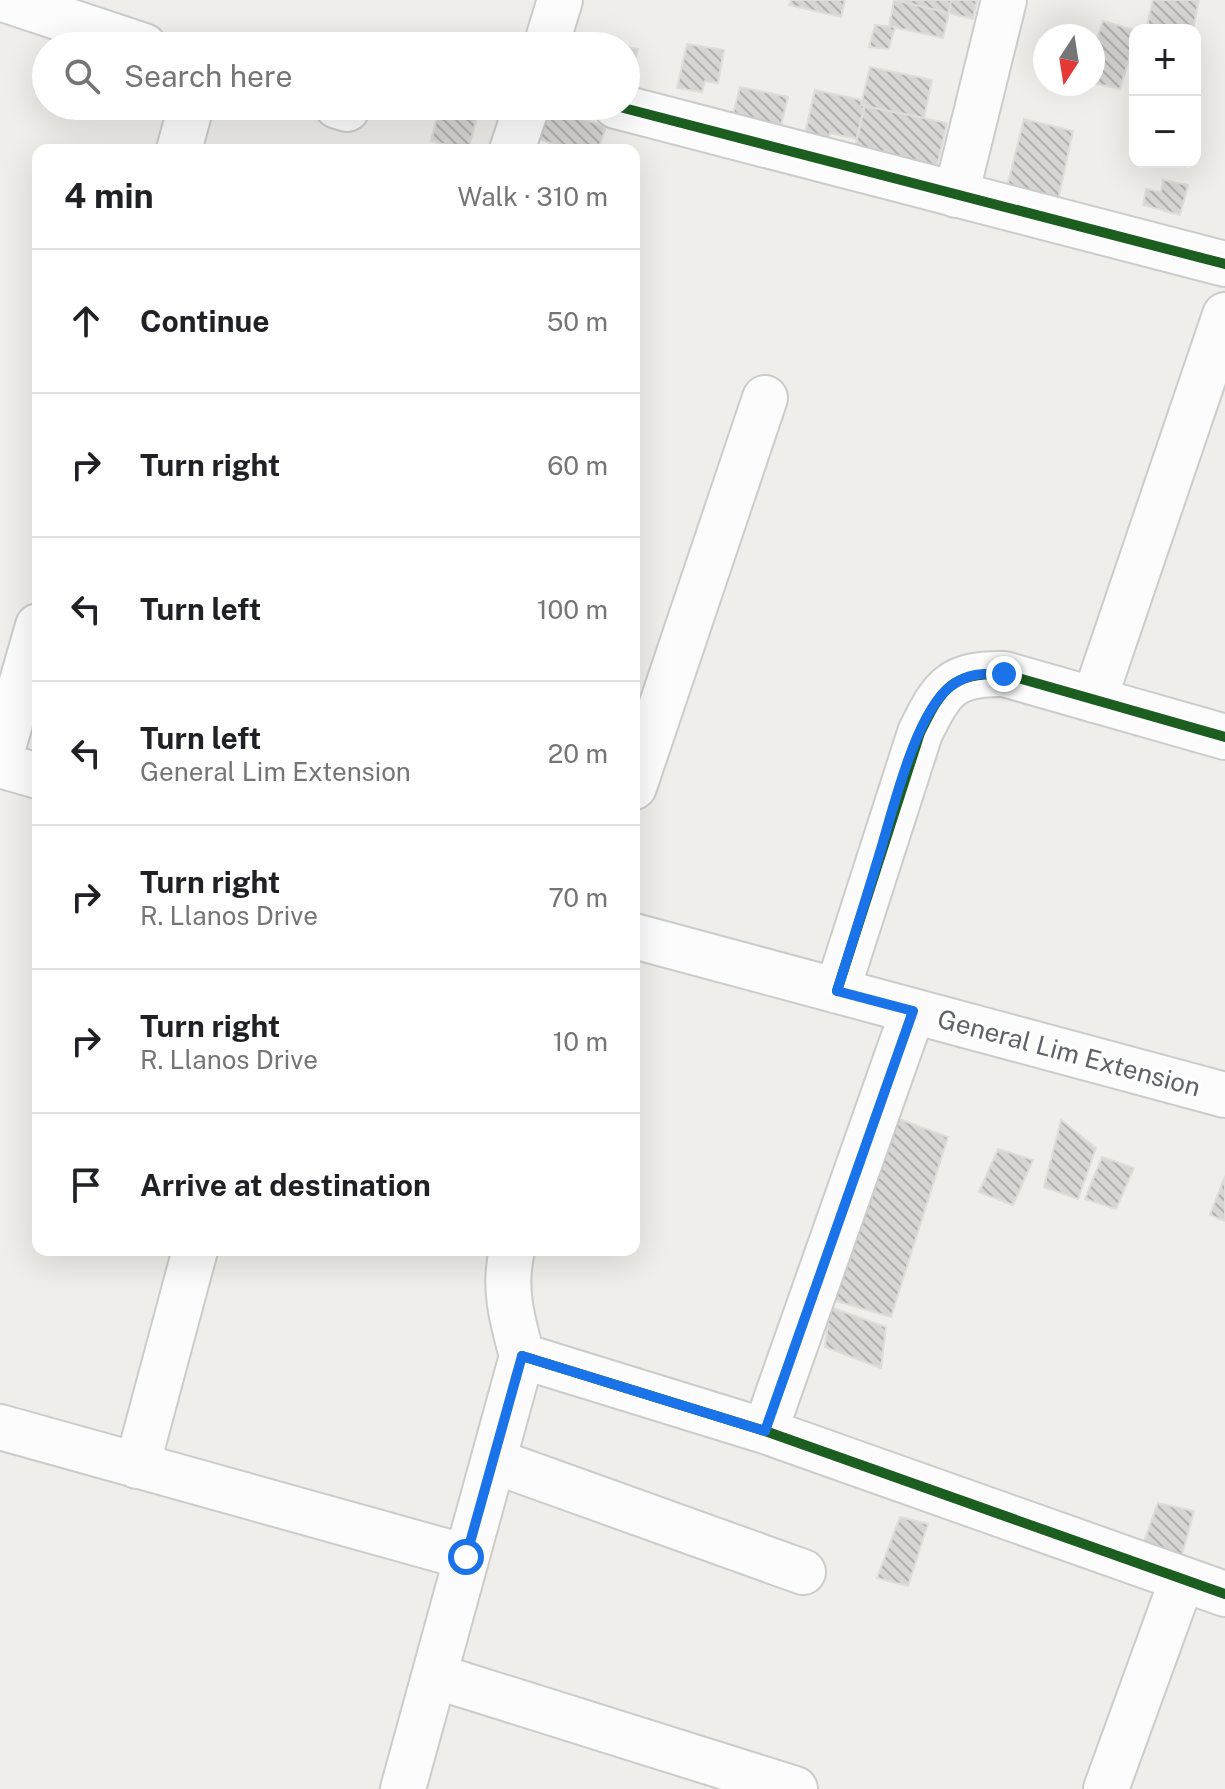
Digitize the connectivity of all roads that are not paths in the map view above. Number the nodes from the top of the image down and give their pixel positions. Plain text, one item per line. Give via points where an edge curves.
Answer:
1 (6, 0) edge
2 (560, 0) edge
3 (1004, 0) edge
4 (102, 32) edge
5 (550, 32) edge
6 (640, 112) edge
7 (187, 120) edge
8 (522, 120) edge
9 (181, 144) edge
10 (514, 144) edge
11 (956, 195) junction
12 (1225, 264) edge
13 (1225, 315) edge
14 (765, 398) dead end
15 (32, 647) edge
16 (1094, 700) junction
17 (1225, 737) edge
18 (0, 758) edge
19 (0, 765) edge
20 (640, 769) edge
21 (32, 774) edge
22 (640, 938) edge
23 (837, 991) junction
24 (913, 1011) junction
25 (1225, 1095) edge
26 (193, 1256) edge
27 (511, 1256) edge
28 (522, 1356) junction
29 (0, 1427) edge
30 (765, 1431) junction
31 (494, 1461) junction
32 (137, 1466) junction
33 (466, 1557) junction
34 (803, 1572) dead end
35 (1182, 1580) junction
36 (1225, 1594) edge
37 (435, 1676) junction
38 (403, 1789) edge
39 (795, 1789) edge
40 (1106, 1789) edge

1 - 4 street
2 - 5 street
3 - 11 street
6 - 11 street
7 - 9 street
8 - 10 street
11 - 12 street
13 - 16 street
14 - 20 street
15 - 18 street
16 - 17 street
16 - 23 street via 1004,674 975,673 951,685 936,701 906,770
19 - 21 street
22 - 23 street, General Lim Extension
23 - 24 street, General Lim Extension
24 - 25 street, General Lim Extension
24 - 30 street
26 - 32 street
27 - 28 street via 508,1304
28 - 30 street
28 - 31 street
29 - 32 street
30 - 35 street
31 - 33 street
31 - 34 street
32 - 33 street
33 - 37 street
35 - 36 street
35 - 40 street
37 - 38 street
37 - 39 street

